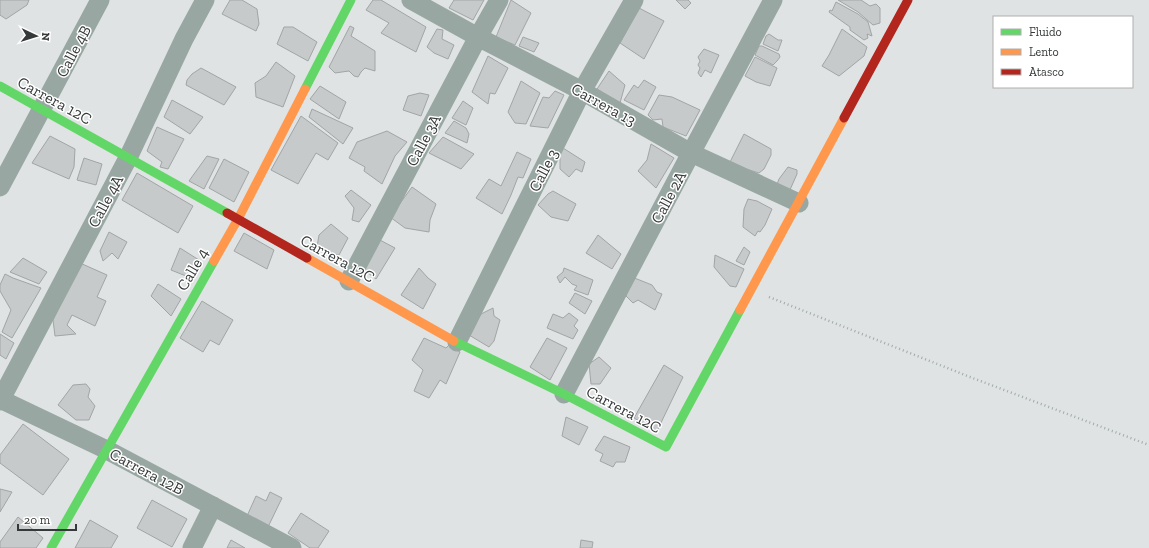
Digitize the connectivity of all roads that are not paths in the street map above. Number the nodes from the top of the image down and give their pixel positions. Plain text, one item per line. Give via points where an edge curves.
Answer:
1 (100, 0) edge
2 (205, 0) edge
3 (351, 0) edge
4 (411, 0) edge
5 (499, 0) edge
6 (634, 0) edge
7 (773, 0) edge
8 (908, 0) edge
9 (478, 37) junction
10 (0, 86) edge
11 (582, 91) junction
12 (42, 110) junction
13 (691, 153) junction
14 (128, 158) junction
15 (0, 187) edge
16 (799, 203) junction
17 (238, 219) junction
18 (349, 281) junction
19 (457, 342) junction
20 (564, 394) junction
21 (0, 400) edge
22 (107, 450) junction
23 (213, 506) junction
24 (51, 548) edge
25 (192, 548) edge
26 (292, 548) edge

1 - 12 street, Calle 4B
2 - 14 street, Calle 4A
3 - 17 street, Calle 4
4 - 9 street, Carrera 13
5 - 9 street, Calle 3A
6 - 11 street, Calle 3
7 - 13 street, Calle 2A
8 - 16 street
9 - 11 street, Carrera 13
9 - 18 street, Calle 3A
10 - 12 street, Carrera 12C
11 - 13 street, Carrera 13
11 - 19 street, Calle 3
12 - 14 street, Carrera 12C
12 - 15 street, Calle 4B
13 - 16 street, Carrera 13
13 - 20 street, Calle 2A
14 - 17 street, Carrera 12C
14 - 21 street, Calle 4A
16 - 20 street, Carrera 12C via 666,448
17 - 18 street, Carrera 12C
17 - 22 street, Calle 4
18 - 19 street, Carrera 12C
19 - 20 street, Carrera 12C
21 - 22 street, Carrera 12B
22 - 23 street, Carrera 12B
22 - 24 street, Calle 4
23 - 25 street
23 - 26 street, Carrera 12B

